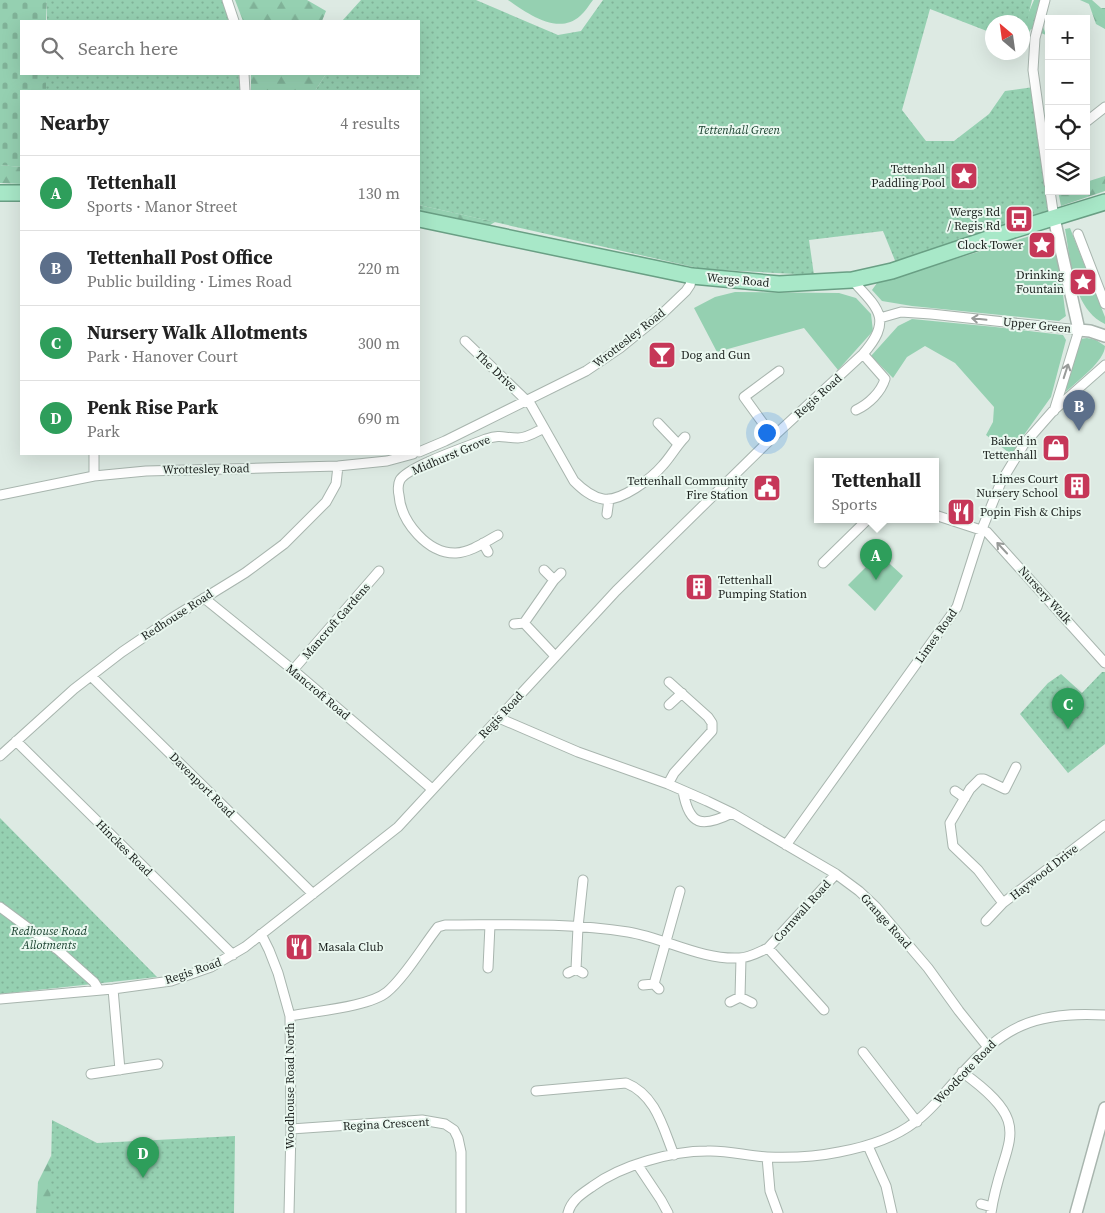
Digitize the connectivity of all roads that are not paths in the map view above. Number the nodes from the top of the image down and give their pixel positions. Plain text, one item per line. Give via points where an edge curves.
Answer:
1 (227, 0) edge
2 (1045, 0) edge
3 (234, 20) edge
4 (244, 75) edge
5 (245, 90) edge
6 (1105, 107) edge
7 (1090, 119) edge
8 (1046, 150) edge
9 (0, 192) edge
10 (20, 193) edge
11 (1051, 195) edge
12 (1105, 202) edge
13 (1054, 218) junction
14 (420, 219) edge
15 (1078, 234) dead end
16 (692, 276) junction
17 (852, 280) junction
18 (1105, 304) edge
19 (880, 318) junction
20 (1079, 330) junction
21 (1105, 336) edge
22 (465, 341) dead end
23 (863, 354) junction
24 (1105, 365) edge
25 (779, 371) dead end
26 (527, 400) junction
27 (856, 410) dead end
28 (1054, 411) junction
29 (658, 423) dead end
30 (544, 428) junction
31 (685, 437) dead end
32 (773, 437) junction
33 (678, 444) junction
34 (420, 452) edge
35 (94, 455) edge
36 (409, 455) edge
37 (338, 466) junction
38 (94, 476) junction
39 (0, 495) edge
40 (609, 499) junction
41 (607, 514) dead end
42 (939, 515) edge
43 (864, 523) edge
44 (982, 529) junction
45 (498, 535) dead end
46 (483, 543) junction
47 (488, 552) dead end
48 (823, 563) dead end
49 (544, 570) dead end
50 (379, 571) dead end
51 (561, 573) dead end
52 (554, 580) junction
53 (204, 598) junction
54 (555, 656) junction
55 (1105, 663) edge
56 (293, 670) junction
57 (91, 676) junction
58 (669, 682) dead end
59 (682, 693) junction
60 (669, 704) dead end
61 (499, 718) junction
62 (16, 741) junction
63 (0, 756) edge
64 (1016, 767) dead end
65 (668, 784) junction
66 (432, 789) junction
67 (683, 791) junction
68 (955, 791) dead end
69 (965, 798) junction
70 (732, 813) junction
71 (1105, 825) edge
72 (786, 845) junction
73 (836, 874) junction
74 (583, 880) dead end
75 (680, 891) dead end
76 (312, 894) junction
77 (1004, 903) junction
78 (0, 906) edge
79 (986, 922) dead end
80 (490, 925) junction
81 (578, 927) junction
82 (260, 934) junction
83 (665, 941) junction
84 (768, 948) junction
85 (233, 955) junction
86 (741, 958) junction
87 (488, 968) dead end
88 (576, 972) dead end
89 (643, 985) dead end
90 (114, 989) junction
91 (99, 990) junction
92 (740, 997) junction
93 (0, 1000) edge
94 (730, 1002) dead end
95 (752, 1003) dead end
96 (824, 1010) dead end
97 (1105, 1015) edge
98 (290, 1016) junction
99 (987, 1046) junction
100 (863, 1052) dead end
101 (158, 1064) dead end
102 (120, 1070) junction
103 (962, 1072) junction
104 (91, 1074) dead end
105 (536, 1091) dead end
106 (1105, 1108) edge
107 (917, 1122) junction
108 (292, 1129) junction
109 (868, 1146) junction
110 (674, 1155) junction
111 (767, 1157) junction
112 (637, 1164) junction
113 (981, 1204) dead end
114 (991, 1210) edge
115 (289, 1213) edge
116 (461, 1213) edge
117 (568, 1213) edge
118 (668, 1213) edge
119 (778, 1213) edge
120 (892, 1213) edge
121 (1076, 1213) edge

1 - 3 street
2 - 8 street via 1035,38 1033,70
4 - 5 street
6 - 7 street
9 - 10 highway
11 - 13 street
12 - 13 highway, Wergs Road
13 - 17 highway, Wergs Road via 892,271
13 - 20 street, Upper Green
14 - 16 highway, Wergs Road
15 - 18 street
16 - 17 highway, Wergs Road via 779,284
16 - 26 street, Wrottesley Road via 686,291 620,348 586,371
17 - 19 street via 877,308
20 -> 19 street, Upper Green via 901,312
19 - 23 street, Regis Road via 879,332
20 - 21 street
28 -> 20 street, Limes Road
22 - 26 street, The Drive
23 - 27 street via 885,378 866,406
23 - 32 street, Regis Road
24 - 28 street, Limes Road
25 - 32 street via 744,397
26 - 30 street, The Drive
26 - 34 street, Wrottesley Road
28 - 44 street, Limes Road via 1024,444 1001,482
29 - 33 street
30 - 40 street, The Drive via 574,480 594,496
30 - 46 street, Midhurst Grove via 526,437 486,439 413,469 400,481 400,506 412,528 423,538 443,552 457,553
31 - 33 street
32 - 54 street, Regis Road
33 - 40 street via 650,477 630,492
35 - 38 street
36 - 37 street, Wrottesley Road via 387,461
37 - 38 street, Wrottesley Road via 146,471
37 - 53 street, Redhouse Road via 332,492 299,530 270,556
38 - 39 street, Wrottesley Road
40 - 41 street
42 - 44 street
43 - 48 street
55 -> 44 street, Nursery Walk
44 - 72 street, Limes Road via 957,607
45 - 46 street, Midhurst Grove
46 - 47 street
49 - 52 street
50 - 56 street, Mancroft Gardens
51 - 52 street
52 - 54 street via 519,624
53 - 56 street, Mancroft Road
53 - 57 street, Redhouse Road via 147,634
54 - 61 street, Regis Road
56 - 66 street, Mancroft Road
57 - 62 street, Redhouse Road
57 - 76 street, Davenport Road
58 - 59 street
59 - 60 street
59 - 65 street via 708,717 712,731
61 - 65 street, Grange Road via 578,752
61 - 66 street, Regis Road
62 - 63 street, Redhouse Road
62 - 85 street, Hinckes Road
64 - 69 street via 1005,790 980,779
65 - 67 street, Grange Road
66 - 76 street, Regis Road via 398,827
67 - 70 street, Grange Road
67 - 70 street via 688,812 704,823
68 - 69 street
69 - 77 street via 950,823 953,846 978,870
70 - 72 street, Grange Road
71 - 77 street, Haywood Drive
72 - 73 street, Grange Road
73 - 84 street, Cornwall Road
73 - 99 street, Grange Road via 876,907 928,968
74 - 81 street
75 - 83 street
76 - 82 street, Regis Road
77 - 79 street, Haywood Drive
78 - 91 street via 58,950
80 - 81 street, Cornwall Road
80 - 87 street
80 - 98 street, Cornwall Road via 438,927 396,982 378,998
81 - 83 street, Cornwall Road via 645,935
81 - 88 street
82 - 85 street, Regis Road
82 - 98 street, Woodhouse Road North via 278,973
83 - 86 street, Cornwall Road via 706,954
83 - 89 street via 656,987
84 - 86 street, Cornwall Road
84 - 96 street, Cornwall Road
85 - 90 street, Regis Road via 211,967 171,981
86 - 92 street
90 - 91 street, Regis Road
90 - 102 street
91 - 93 street, Regis Road
92 - 94 street
92 - 95 street
97 - 99 street, Woodcote Road via 1076,1013 1026,1023
98 - 108 street, Woodhouse Road North
99 - 103 street, Woodcote Road
100 - 107 street
101 - 102 street
102 - 104 street
103 - 107 street, Woodcote Road
103 - 114 street via 994,1097 1010,1122 1011,1137
105 - 110 street via 547,1095 626,1083 636,1087 654,1106
106 - 121 street
107 - 109 street, Woodcote Road
108 - 115 street, Woodhouse Road North
108 - 116 street, Regina Crescent via 422,1120 445,1124 454,1130 461,1152
109 - 111 street, Woodcote Road via 814,1156
109 - 120 street via 886,1186
110 - 111 street, Woodcote Road via 707,1151
110 - 112 street, Woodcote Road
111 - 119 street via 770,1191
112 - 117 street, Woodcote Road via 604,1178 577,1198
112 - 118 street
113 - 114 street

